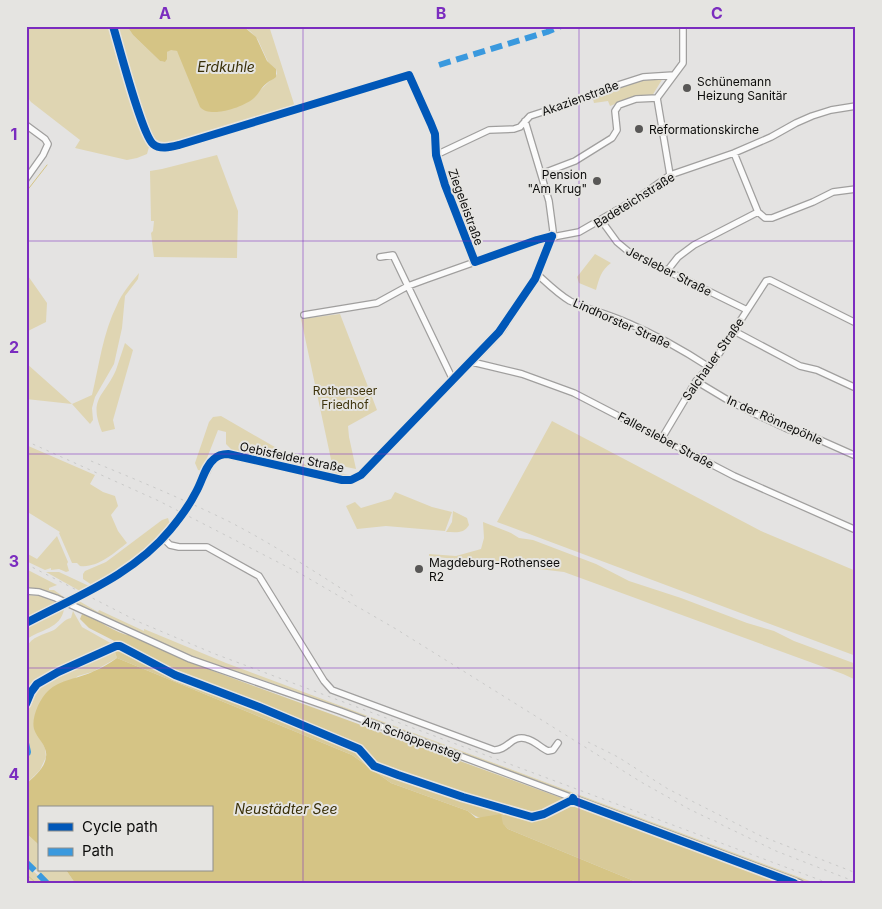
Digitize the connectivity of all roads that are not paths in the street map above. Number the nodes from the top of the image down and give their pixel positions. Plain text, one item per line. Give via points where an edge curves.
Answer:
1 (683, 26) edge
2 (410, 75) dead end
3 (674, 75) junction
4 (657, 98) junction
5 (856, 106) edge
6 (525, 121) junction
7 (26, 124) edge
8 (734, 153) junction
9 (436, 155) junction
10 (541, 174) junction
11 (670, 175) junction
12 (26, 179) edge
13 (856, 190) edge
14 (758, 212) junction
15 (600, 220) junction
16 (552, 236) junction
17 (380, 257) dead end
18 (475, 262) junction
19 (667, 271) junction
20 (537, 274) junction
21 (408, 286) junction
22 (747, 310) junction
23 (304, 315) dead end
24 (856, 323) edge
25 (734, 331) junction
26 (472, 362) junction
27 (709, 366) junction
28 (453, 380) junction
29 (696, 381) junction
30 (856, 388) edge
31 (662, 438) junction
32 (856, 456) edge
33 (856, 530) edge
34 (163, 538) junction
35 (26, 591) edge
36 (26, 623) edge
37 (558, 743) dead end
38 (800, 883) edge

1 - 3 street via 684,61
2 - 9 street, Ziegeleistraße via 433,129
3 - 4 street
3 - 6 street, Akazienstraße via 634,79 530,116
4 - 10 street via 636,99 619,105 615,111 617,130 612,138 575,161
4 - 11 street
5 - 8 street, Badeteichstraße via 812,116
6 - 9 street, Akazienstraße via 514,129 489,130
6 - 10 street
7 - 12 street via 48,144
8 - 11 street, Badeteichstraße
8 - 14 street
9 - 18 street, Ziegeleistraße
10 - 16 street via 550,209
11 - 15 street, Badeteichstraße
13 - 14 street via 834,192 771,218
14 - 19 street via 694,244
15 - 16 street, Badeteichstraße via 579,232
15 - 19 street, Jersleber Straße via 624,249
16 - 18 street, Badeteichstraße
16 - 20 street, Oebisfelder Straße
17 - 21 street via 393,255
18 - 21 street, Badeteichstraße
19 - 22 street, Jersleber Straße
20 - 26 street, Oebisfelder Straße via 502,330
20 - 27 street, Lindhorster Straße via 568,299 651,333
21 - 23 street, Badeteichstraße via 377,303
21 - 28 street
22 - 24 street, Salchauer Straße via 766,281 770,280
22 - 25 street, Salchauer Straße
25 - 27 street, Salchauer Straße
25 - 30 street via 800,366
26 - 28 street, Oebisfelder Straße
26 - 31 street, Fallersleber Straße via 522,374 566,390
27 - 29 street, Salchauer Straße
28 - 34 street, Oebisfelder Straße, bridge via 361,475 354,478 328,477 224,454 213,459 191,502
29 - 31 street, Salchauer Straße
29 - 32 street, In der Rönnepöhle via 790,430
31 - 33 street, Fallersleber Straße via 734,476
34 - 36 street, Oebisfelder Straße, bridge via 133,565
34 - 37 street via 178,548 207,547 258,575 332,690 494,750 504,748 519,737 550,751
35 - 38 street, Am Schöppensteg via 56,598 217,669 271,686

